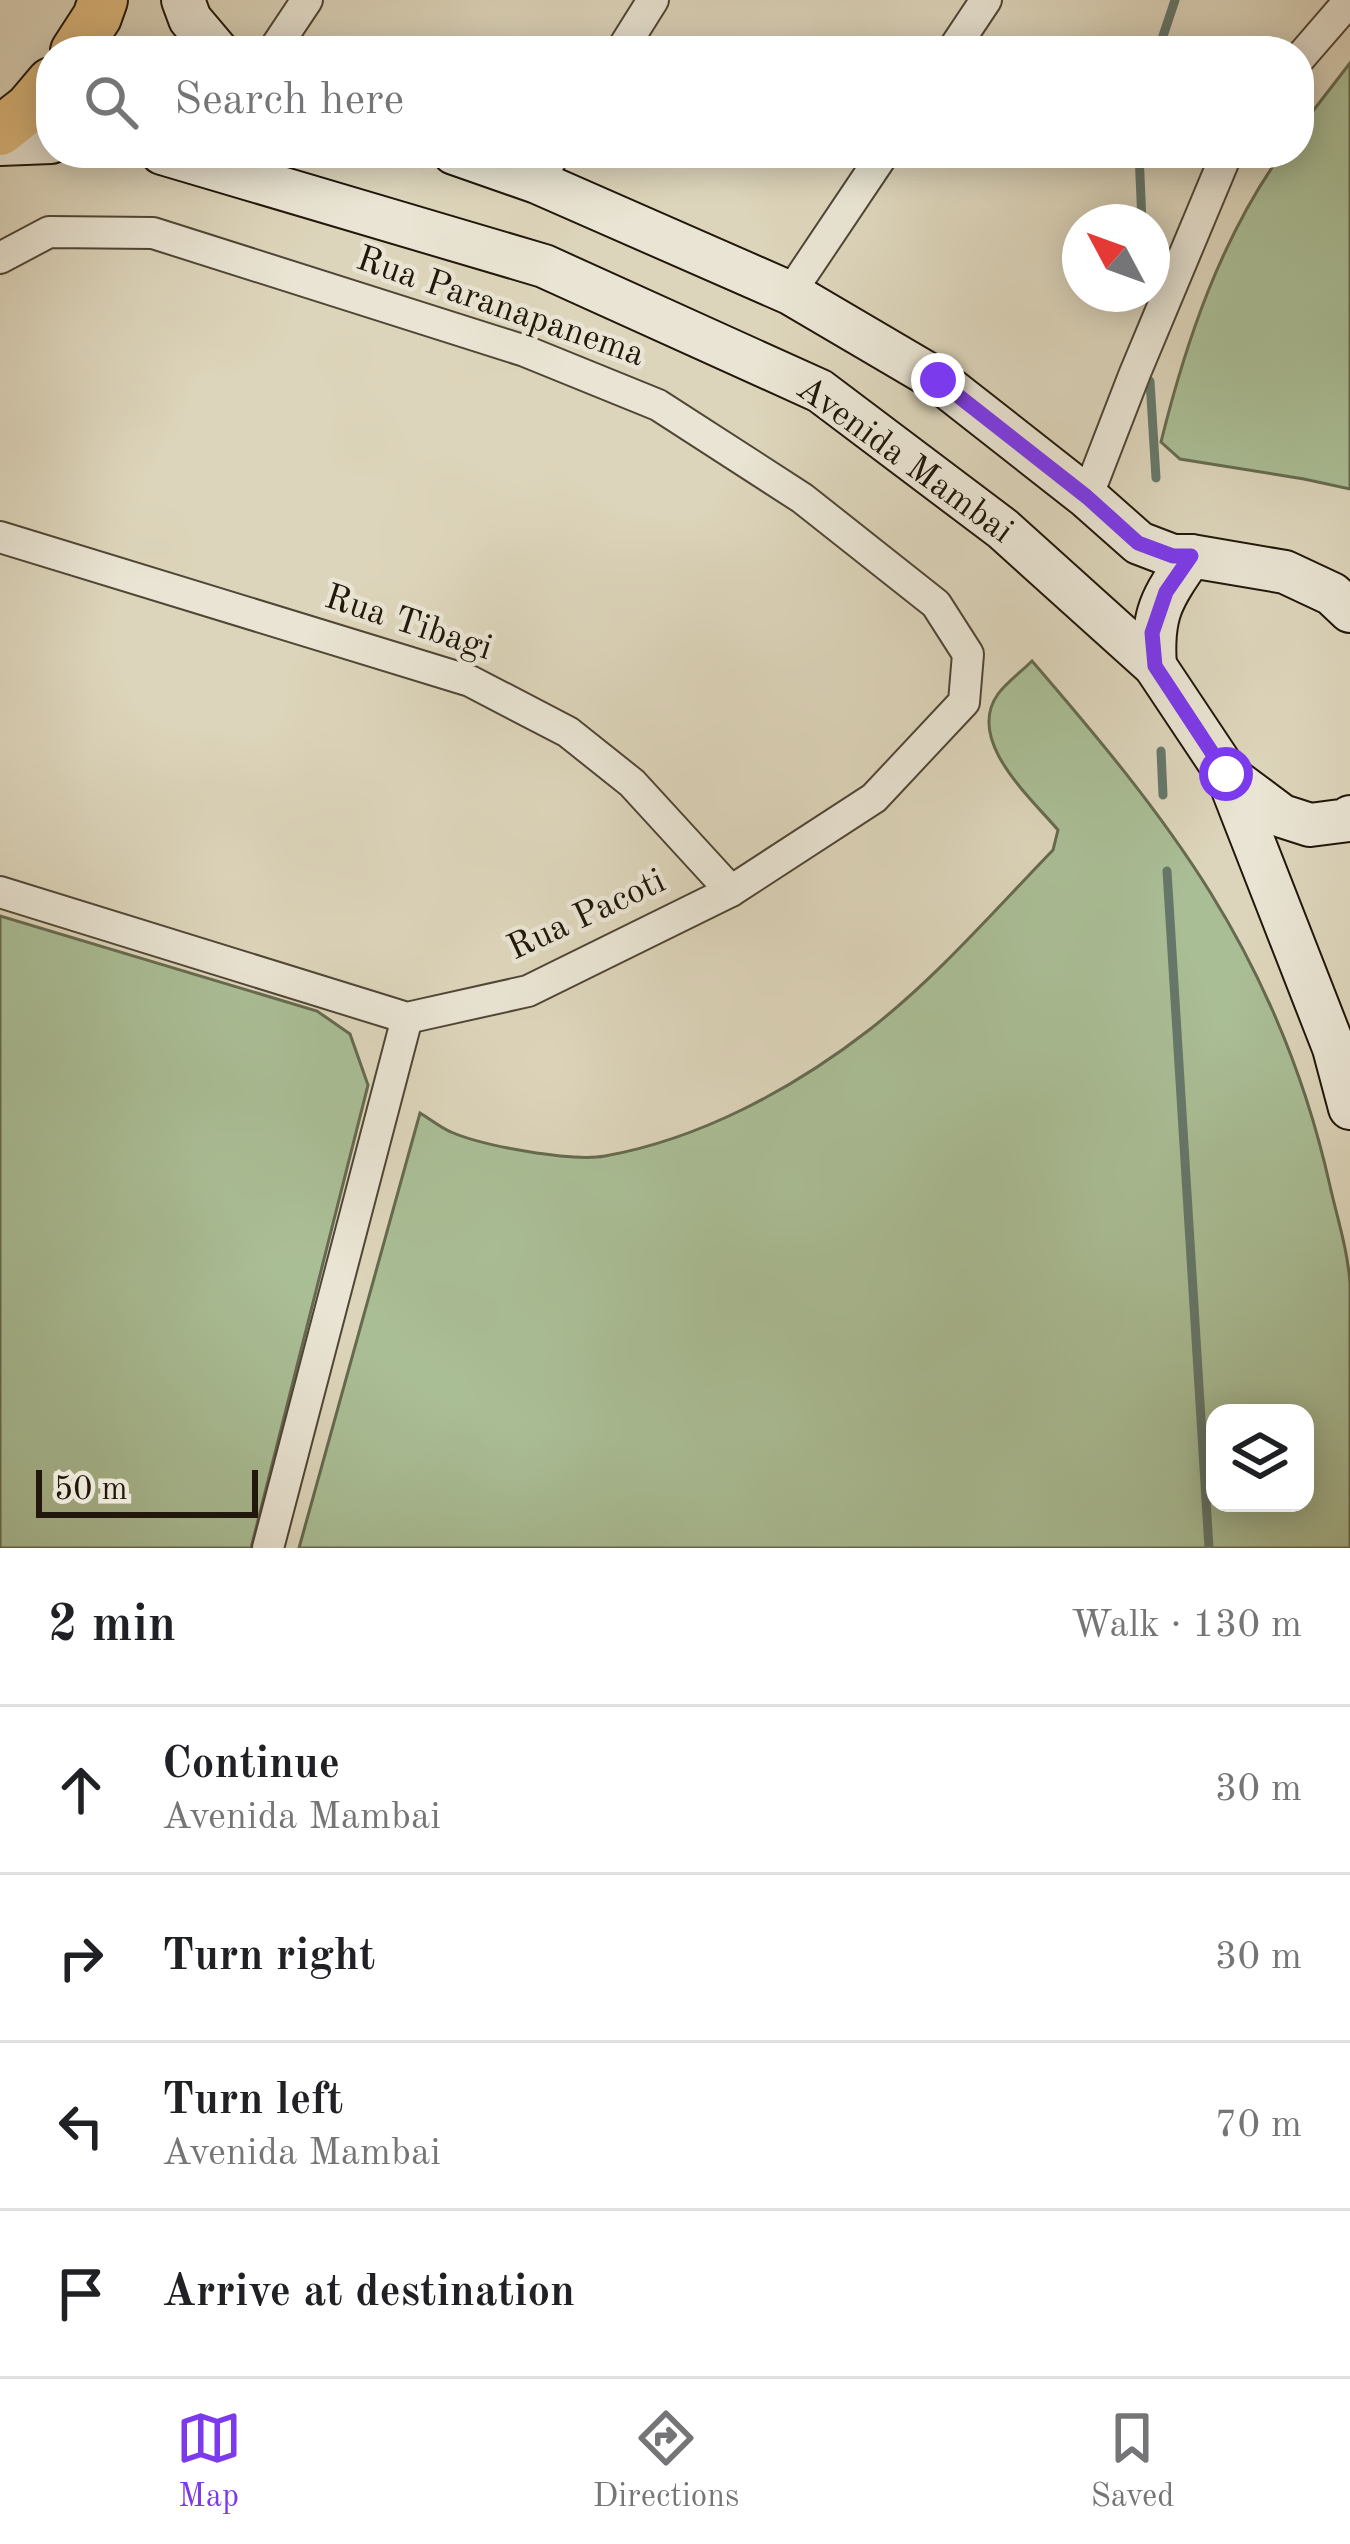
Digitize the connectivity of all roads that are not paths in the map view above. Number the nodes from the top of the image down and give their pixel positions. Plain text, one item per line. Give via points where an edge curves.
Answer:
1 (103, 0) edge
2 (183, 0) edge
3 (307, 0) edge
4 (653, 0) edge
5 (986, 0) edge
6 (1350, 0) edge
7 (84, 36) edge
8 (204, 36) edge
9 (283, 36) edge
10 (630, 36) edge
11 (962, 36) edge
12 (1314, 42) edge
13 (36, 100) edge
14 (0, 130) edge
15 (36, 143) edge
16 (0, 144) edge
17 (212, 168) edge
18 (548, 168) edge
19 (874, 168) edge
20 (1221, 168) edge
21 (0, 258) edge
22 (790, 293) junction
23 (1087, 497) junction
24 (0, 537) edge
25 (1191, 556) junction
26 (1344, 594) edge
27 (968, 654) joint
28 (1155, 666) junction
29 (1226, 774) junction
30 (1350, 817) edge
31 (731, 891) junction
32 (0, 892) edge
33 (407, 1018) junction
34 (1350, 1108) edge
35 (268, 1548) edge

1 - 7 main road
2 - 8 street
3 - 9 street
4 - 10 street
5 - 11 street
6 - 12 street
13 - 14 main road
15 - 16 street
17 - 28 street, Avenida Mambai via 544,266 820,391 1003,530
18 - 22 street, Avenida Mambai
19 - 22 street
20 - 23 street
21 - 27 street, Rua Paranapanema via 49,232 153,233 525,351 658,405 802,497 936,604
22 - 23 street, Avenida Mambai via 938,380
23 - 25 street, Avenida Mambai via 1138,543
24 - 31 street, Rua Tibagi via 470,681 568,732 632,783
25 - 26 street, Avenida Mambai via 1285,572
25 - 28 street via 1166,592 1152,633
27 - 31 street, Rua Pacoti via 964,702 874,798
28 - 29 street, Avenida Mambai
29 - 30 street via 1282,816 1310,825
29 - 34 street, Avenida Mambai
31 - 33 street, Rua Pacoti via 528,991
32 - 33 street, Rua Pacoti
33 - 35 street

